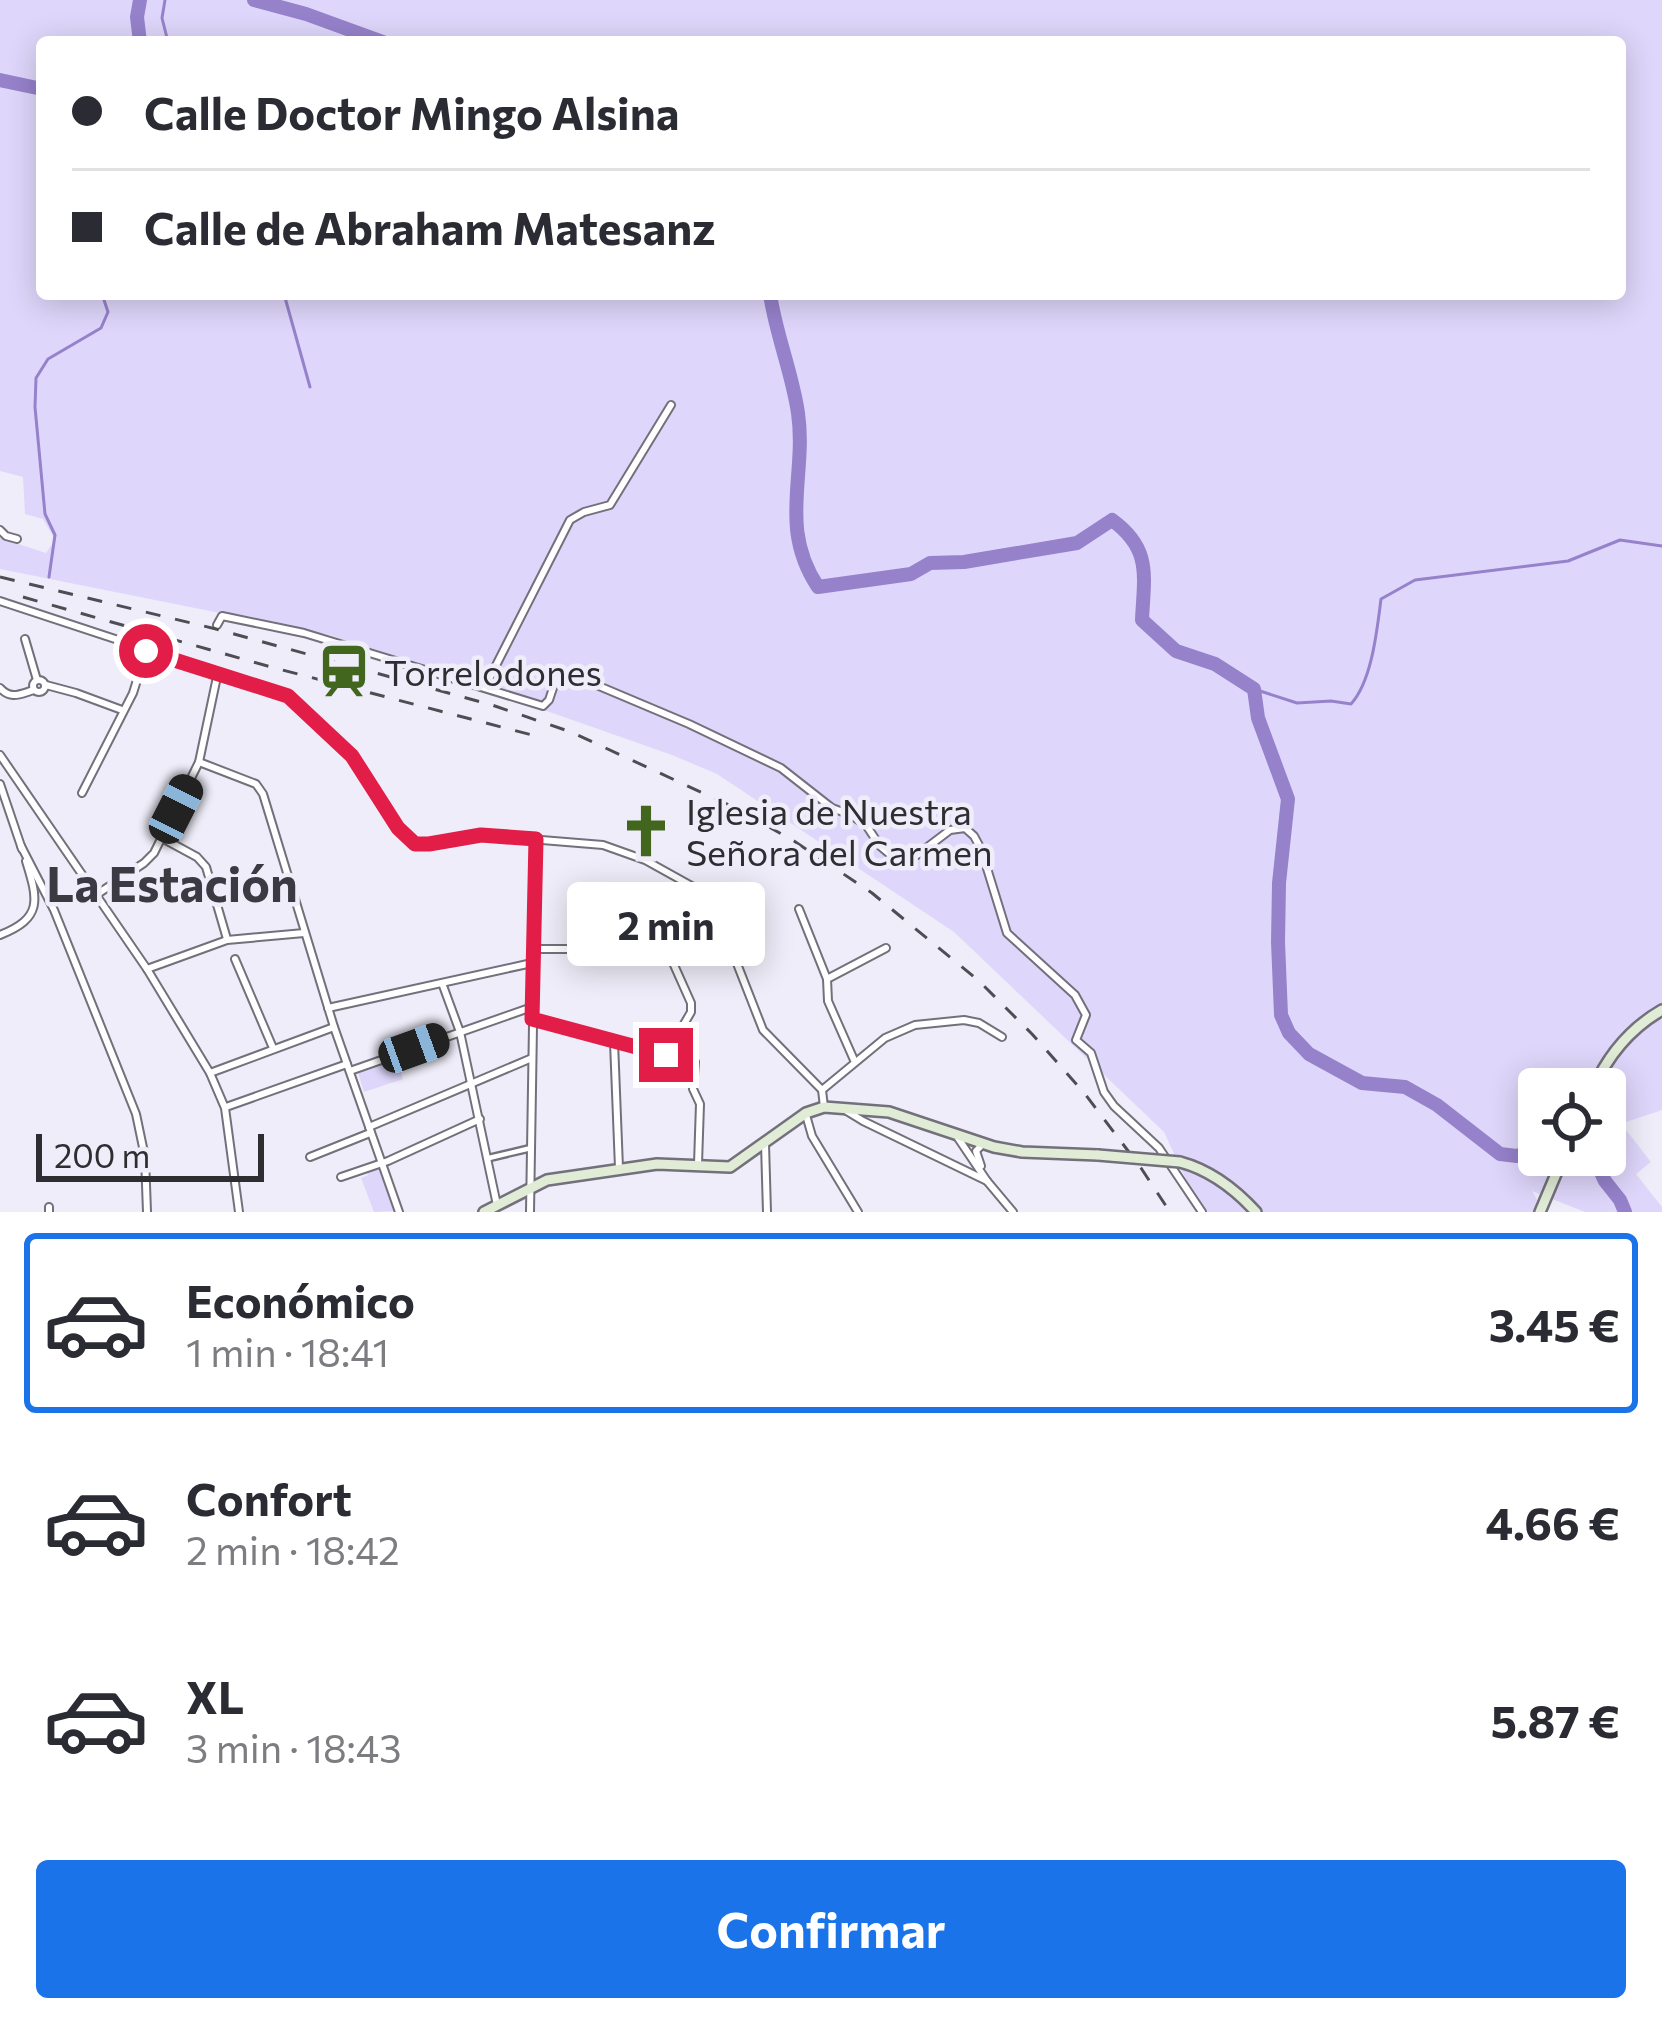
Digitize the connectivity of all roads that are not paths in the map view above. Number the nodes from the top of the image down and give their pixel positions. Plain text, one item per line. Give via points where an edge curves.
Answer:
1 (670, 405) dead end
2 (0, 530) edge
3 (17, 539) dead end
4 (0, 602) edge
5 (217, 625) dead end
6 (25, 639) dead end
7 (146, 651) junction
8 (218, 672) junction
9 (37, 680) junction
10 (46, 686) junction
11 (485, 687) junction
12 (0, 688) edge
13 (34, 690) junction
14 (123, 711) junction
15 (0, 755) edge
16 (200, 762) junction
17 (15, 775) junction
18 (0, 781) edge
19 (82, 793) dead end
20 (162, 838) junction
21 (536, 839) junction
22 (21, 846) junction
23 (96, 895) junction
24 (35, 907) junction
25 (799, 909) dead end
26 (54, 910) junction
27 (304, 933) junction
28 (0, 935) edge
29 (227, 940) junction
30 (886, 948) dead end
31 (533, 949) junction
32 (609, 949) dead end
33 (670, 956) dead end
34 (235, 959) dead end
35 (532, 963) junction
36 (147, 969) junction
37 (827, 979) junction
38 (442, 983) junction
39 (532, 1007) junction
40 (328, 1008) junction
41 (1662, 1010) edge
42 (532, 1019) junction
43 (334, 1027) junction
44 (460, 1032) junction
45 (1003, 1037) dead end
46 (614, 1042) junction
47 (273, 1048) junction
48 (666, 1055) junction
49 (532, 1058) junction
50 (854, 1060) junction
51 (349, 1067) junction
52 (1605, 1068) edge
53 (210, 1073) junction
54 (472, 1083) junction
55 (822, 1090) junction
56 (824, 1107) junction
57 (841, 1107) junction
58 (225, 1108) junction
59 (806, 1113) junction
60 (480, 1119) junction
61 (369, 1130) junction
62 (955, 1134) junction
63 (765, 1144) junction
64 (983, 1144) junction
65 (531, 1148) junction
66 (310, 1157) dead end
67 (488, 1159) junction
68 (381, 1163) junction
69 (698, 1167) junction
70 (619, 1168) junction
71 (1556, 1176) edge
72 (341, 1177) dead end
73 (987, 1181) junction
74 (530, 1188) junction
75 (497, 1204) junction
76 (147, 1212) edge
77 (239, 1212) edge
78 (399, 1212) edge
79 (484, 1212) edge
80 (530, 1212) edge
81 (767, 1212) edge
82 (858, 1212) edge
83 (1013, 1212) edge
84 (1202, 1212) edge
85 (1256, 1212) edge
86 (1540, 1212) edge

1 - 11 street via 610,505 570,520
2 - 3 street
4 - 7 street
5 - 11 street via 222,616 304,633
6 - 9 street
7 - 8 street
7 - 14 street
8 - 16 street
8 - 21 street via 300,705 352,756 415,844 481,835
9 - 10 street
9 - 13 street
10 - 13 street
10 - 14 street
11 - 84 street via 543,706 568,673 781,767 903,860 965,828 981,849 1007,933 1086,1015 1076,1040 1091,1054 1103,1092 1159,1148
12 - 13 street via 15,696
14 - 19 street
15 - 17 street
16 - 20 street
16 - 27 street via 260,788
17 - 18 street
17 - 23 street
18 - 22 street
20 - 23 street via 150,858
20 - 29 street via 206,867
21 - 31 street
21 - 55 street via 603,845 681,878 709,899 763,1030
22 - 24 street
22 - 26 street
23 - 36 street
24 - 26 street
24 - 28 street
25 - 37 street
26 - 76 street via 136,1114
27 - 29 street
27 - 40 street
29 - 36 street
30 - 37 street
31 - 32 street
31 - 35 street
33 - 48 street via 691,1012
34 - 47 street
35 - 38 street
35 - 39 street
36 - 53 street
37 - 50 street
38 - 40 street
38 - 44 street
39 - 42 street
39 - 44 street
40 - 43 street
41 - 52 main road via 1618,1046
42 - 46 street
42 - 49 street
43 - 47 street
43 - 51 street
44 - 51 street
44 - 54 street
45 - 50 street via 964,1020 915,1024
46 - 48 street
46 - 70 street
47 - 53 street
48 - 69 street via 695,1062
49 - 54 street
49 - 65 street
50 - 55 street
51 - 58 street
51 - 61 street
53 - 58 street
54 - 60 street
54 - 61 street
55 - 56 street
56 - 57 main road
56 - 59 main road
57 - 62 main road via 890,1112
57 - 73 street
58 - 77 street
59 - 63 main road
59 - 82 street
60 - 67 street
60 - 68 street
61 - 66 street
61 - 68 street
62 - 64 main road
62 - 73 street
63 - 69 main road via 730,1167
63 - 81 street
64 - 73 street via 976,1151
64 - 85 main road, bridge via 1180,1162 1220,1180
65 - 67 street
65 - 74 street
67 - 75 street
68 - 72 street
68 - 78 street
69 - 70 main road
70 - 74 main road
71 - 86 main road
73 - 83 street
74 - 75 main road
74 - 80 street
75 - 79 main road

